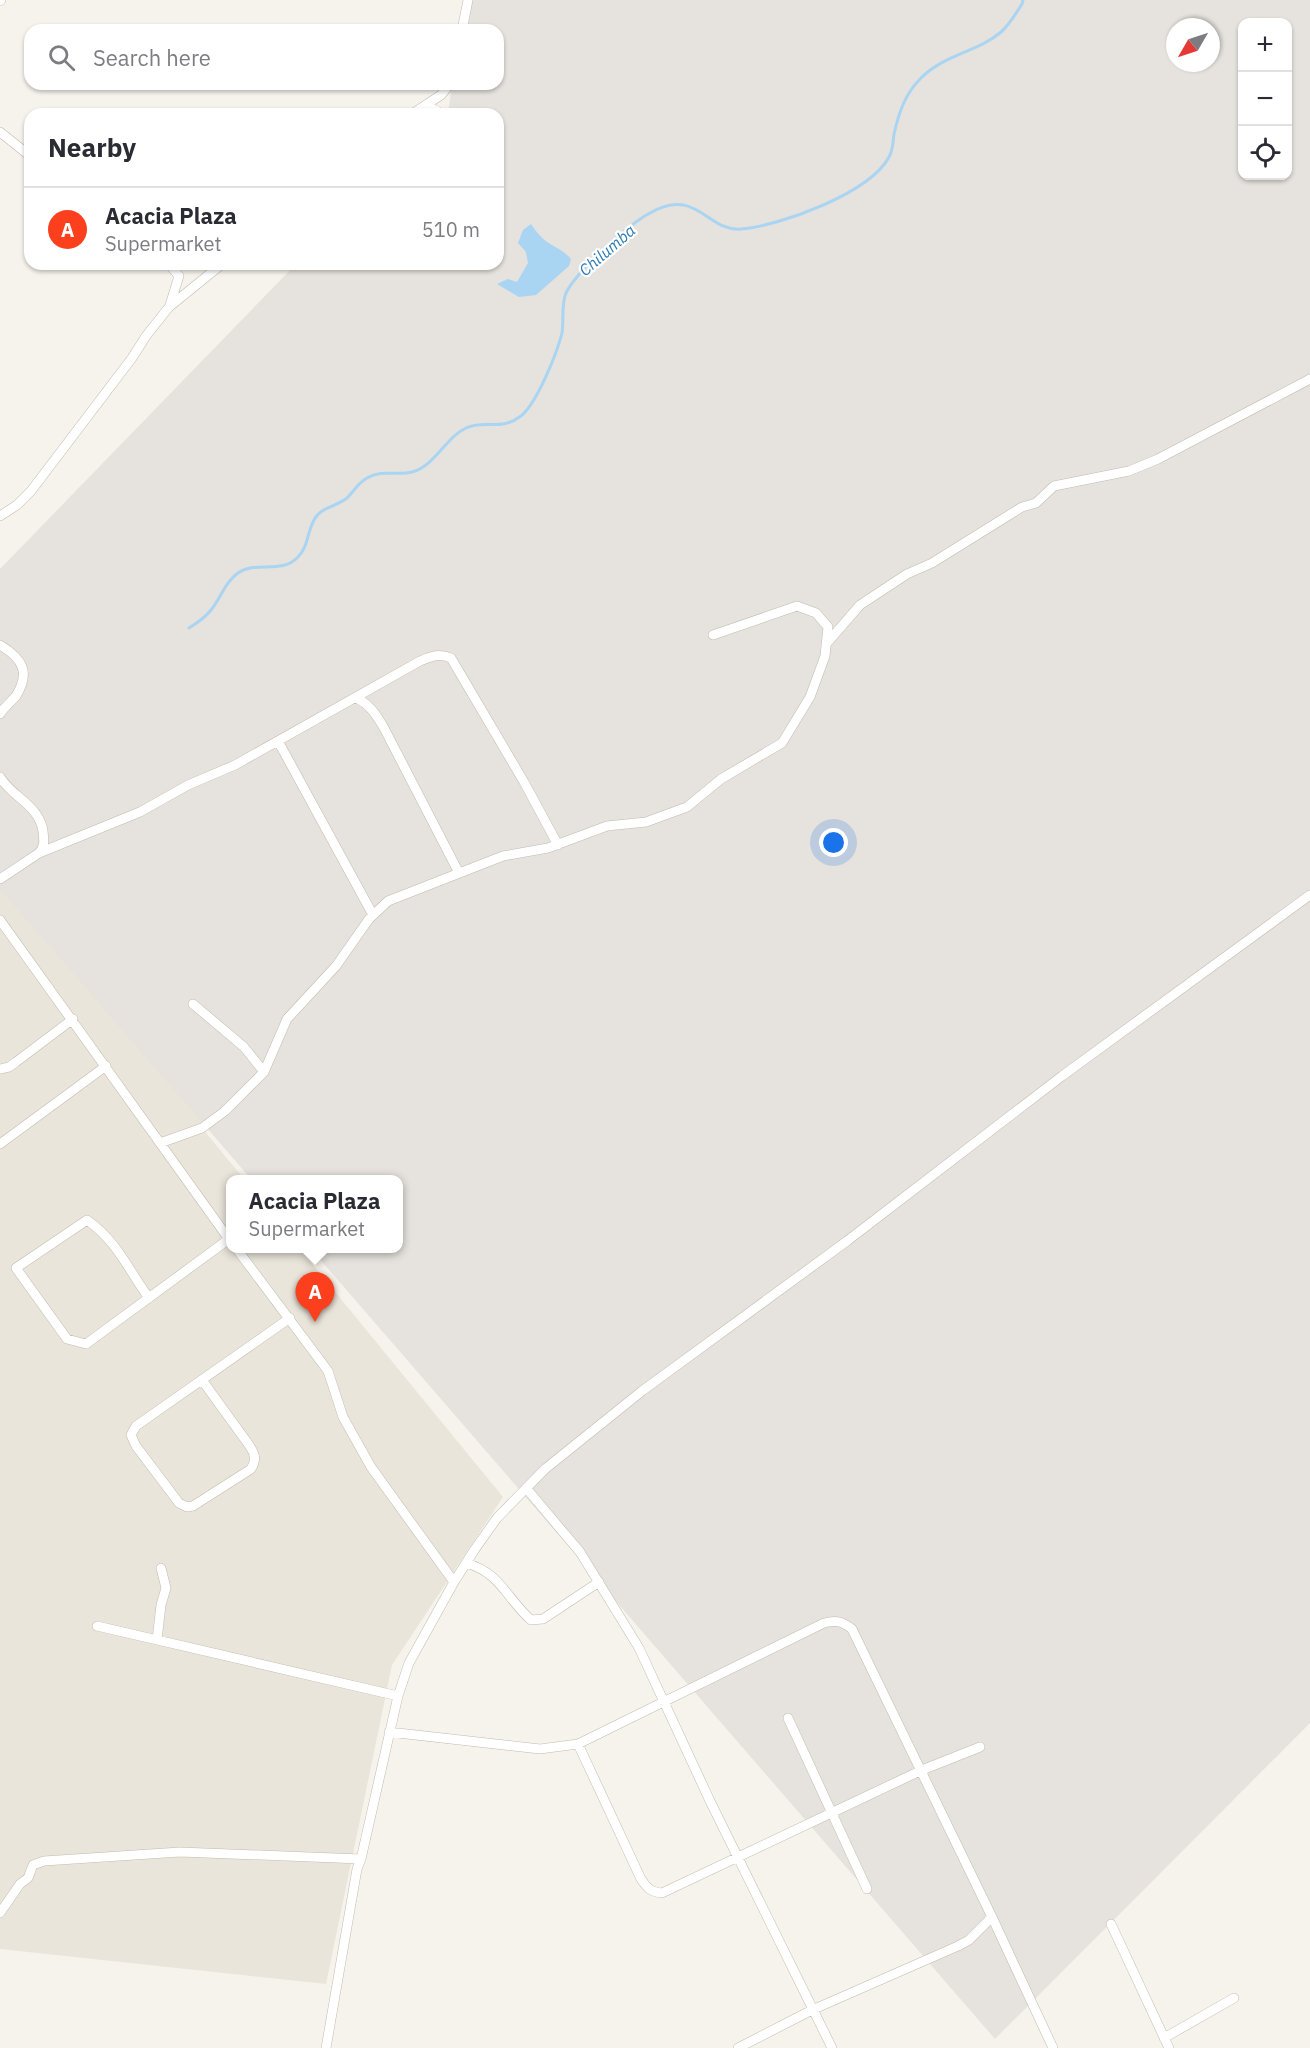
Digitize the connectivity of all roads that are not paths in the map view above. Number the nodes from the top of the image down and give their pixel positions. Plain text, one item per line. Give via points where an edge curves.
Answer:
1 (468, 0) edge
2 (463, 24) edge
3 (445, 90) edge
4 (421, 108) joint
5 (430, 108) edge
6 (0, 132) edge
7 (24, 151) edge
8 (174, 270) edge
9 (215, 270) edge
10 (169, 308) junction
11 (1310, 379) edge
12 (0, 516) edge
13 (712, 635) dead end
14 (827, 643) junction
15 (0, 645) edge
16 (356, 698) junction
17 (0, 714) edge
18 (278, 741) junction
19 (0, 777) edge
20 (558, 845) junction
21 (39, 853) junction
22 (459, 873) junction
23 (0, 879) edge
24 (1310, 895) edge
25 (373, 915) junction
26 (0, 920) edge
27 (193, 1004) dead end
28 (73, 1019) junction
29 (106, 1066) junction
30 (0, 1069) edge
31 (264, 1072) junction
32 (160, 1143) junction
33 (0, 1144) edge
34 (226, 1234) edge
35 (226, 1243) edge
36 (240, 1253) edge
37 (149, 1298) junction
38 (290, 1318) junction
39 (202, 1380) junction
40 (526, 1488) junction
41 (466, 1563) junction
42 (161, 1568) dead end
43 (454, 1582) junction
44 (598, 1582) junction
45 (97, 1626) dead end
46 (157, 1640) junction
47 (398, 1696) junction
48 (665, 1702) junction
49 (788, 1718) dead end
50 (389, 1732) junction
51 (578, 1744) junction
52 (980, 1748) dead end
53 (922, 1770) junction
54 (832, 1813) junction
55 (739, 1857) junction
56 (361, 1859) junction
57 (867, 1889) dead end
58 (0, 1913) edge
59 (992, 1917) junction
60 (1111, 1924) dead end
61 (1234, 1998) dead end
62 (812, 2010) junction
63 (1164, 2038) junction
64 (326, 2048) edge
65 (738, 2048) edge
66 (832, 2048) edge
67 (1053, 2048) edge
68 (1169, 2048) edge

1 - 2 street
3 - 4 street
4 - 5 street
6 - 7 street
8 - 10 street via 179,276
9 - 10 street
10 - 12 street via 32,491
11 - 14 street via 1158,459 1129,471 1054,486 1036,502 907,574 860,605
13 - 14 street via 797,606 816,613 828,627
14 - 20 street via 810,697 782,743 721,779 687,807 646,822 607,826
15 - 17 street via 19,661 24,676 16,696
16 - 18 street
16 - 20 street via 420,661 432,656 451,658
16 - 22 street via 371,708 384,728
18 - 21 street via 140,812
18 - 25 street
19 - 21 street via 37,813 44,840
20 - 22 street via 503,856
21 - 23 street
22 - 25 street via 388,901
24 - 40 street via 642,1391
25 - 31 street via 336,966 287,1019
26 - 28 street
27 - 31 street via 244,1047
28 - 29 street
28 - 30 street via 9,1067
29 - 32 street
29 - 33 street
31 - 32 street via 225,1112 201,1128
32 - 34 street
35 - 37 street
36 - 38 street
37 - 37 street via 86,1344 67,1339 16,1268 87,1220 105,1232
38 - 39 street
38 - 43 street via 328,1371 343,1417 371,1467
39 - 39 street via 136,1426 131,1434 179,1503 187,1507 251,1469 255,1461 255,1453
40 - 41 street via 497,1518
40 - 44 street via 580,1552
41 - 43 street
41 - 44 street via 483,1568 531,1620 543,1619
42 - 46 street via 166,1588
43 - 47 street via 409,1663
44 - 48 street via 639,1648
45 - 46 street
46 - 47 street
47 - 50 street
48 - 51 street
48 - 53 street via 824,1623 844,1622 852,1629
48 - 55 street
49 - 54 street
50 - 51 street via 540,1749
50 - 56 street
51 - 55 street via 647,1888 662,1893
52 - 53 street
53 - 54 street
53 - 59 street
54 - 55 street
54 - 57 street
55 - 62 street
56 - 58 street via 180,1852 44,1861 33,1865 28,1878
56 - 64 street
59 - 62 street via 958,1946
59 - 67 street
60 - 63 street
61 - 63 street
62 - 65 street
62 - 66 street
63 - 68 street

